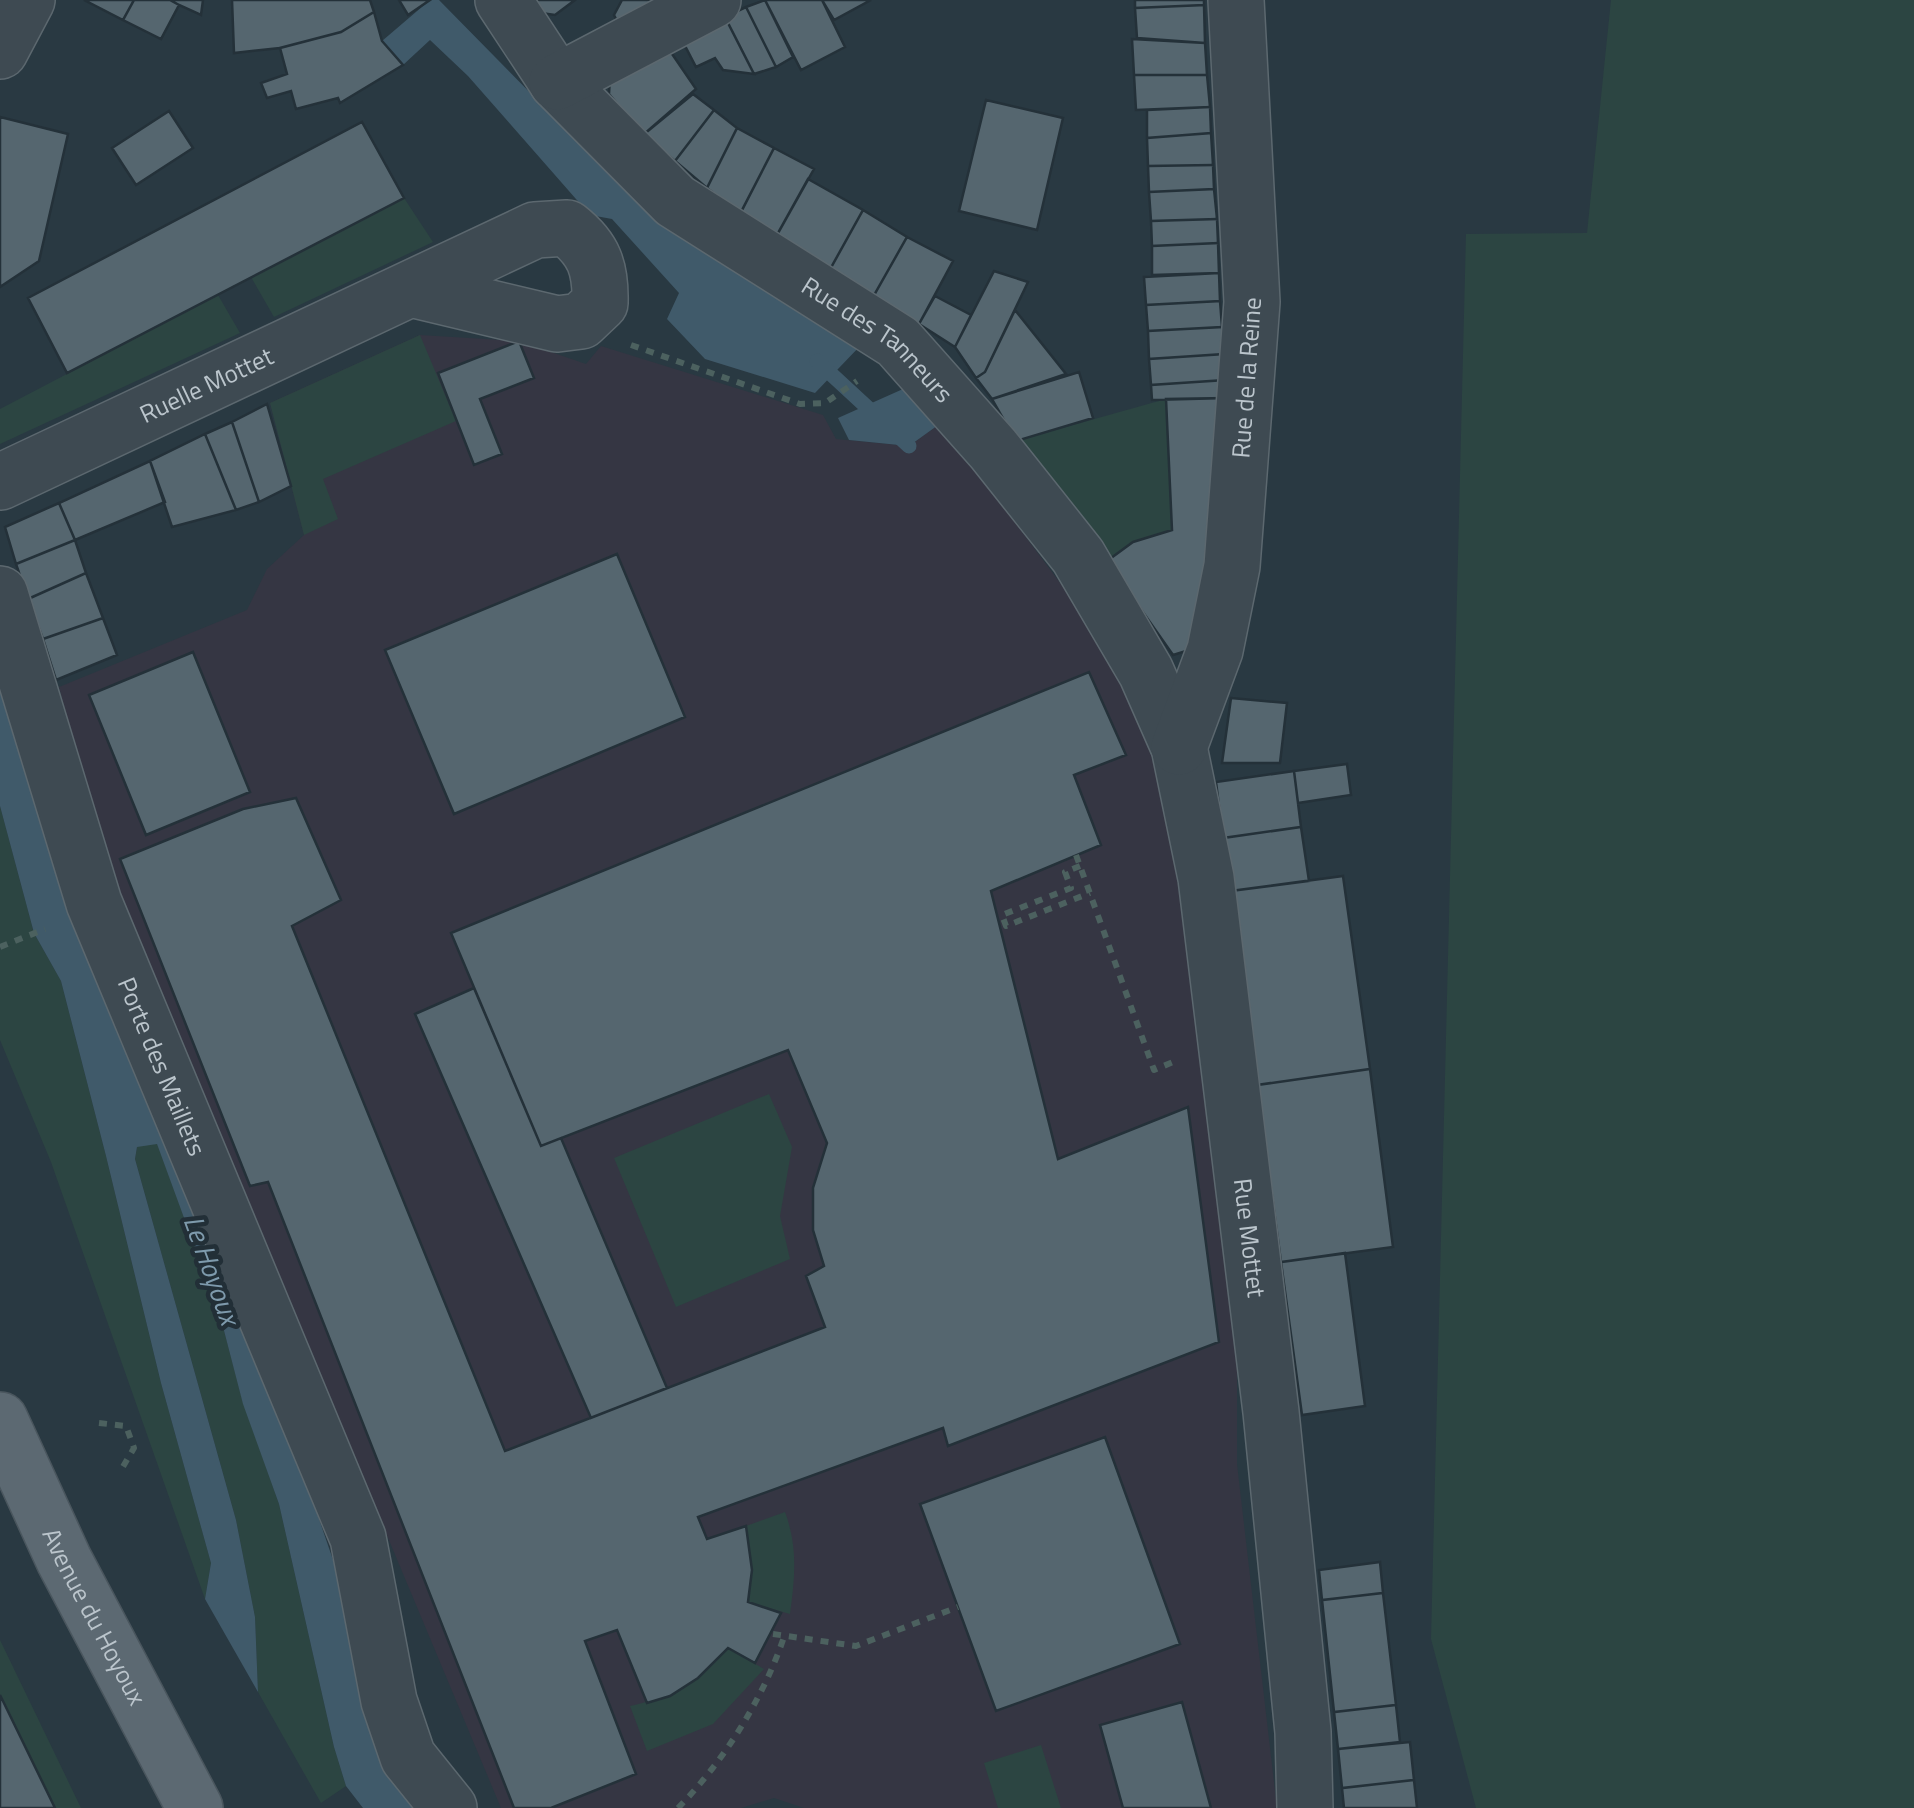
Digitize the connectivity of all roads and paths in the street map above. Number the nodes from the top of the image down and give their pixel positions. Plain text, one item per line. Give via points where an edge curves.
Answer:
1 (27, 0) edge
2 (503, 0) edge
3 (713, 0) edge
4 (1236, 0) edge
5 (0, 51) edge
6 (557, 82) junction
7 (411, 290) junction
8 (581, 321) junction
9 (825, 403) dead end
10 (0, 482) edge
11 (0, 594) edge
12 (1180, 746) junction
13 (1076, 855) dead end
14 (1080, 866) junction
15 (1090, 892) junction
16 (34, 933) dead end
17 (0, 947) edge
18 (1226, 1042) junction
19 (0, 1420) edge
20 (100, 1423) dead end
21 (121, 1470) dead end
22 (958, 1606) dead end
23 (772, 1634) dead end
24 (784, 1637) junction
25 (194, 1808) edge
26 (448, 1808) edge
27 (678, 1808) edge
28 (1305, 1808) edge

1 - 5 street
2 - 6 street, Rue des Tanneurs
3 - 6 street
4 - 12 street, Rue de la Reine via 1251,320 1232,566 1215,650
6 - 12 street, Rue des Tanneurs via 676,201 898,342 1078,556 1146,672
7 - 8 street via 533,322
7 - 8 street, Ruelle Mottet via 536,230 567,228 589,246 601,276 600,303
7 - 10 street, Ruelle Mottet
8 - 9 path via 602,336 800,404
11 - 26 street, Porte des Maillets via 94,903 358,1538 389,1701 408,1758
12 - 18 street, Rue Mottet via 1206,878
13 - 14 path
14 - 15 path
14 - 15 path via 1065,872 1071,888 1002,915 1006,926
15 - 18 path via 1154,1070
16 - 17 path
18 - 28 street, Rue Mottet via 1271,1412
19 - 25 main road, Avenue du Hoyoux via 64,1560
20 - 21 path via 126,1426 134,1448
22 - 24 path via 856,1646
23 - 24 path
24 - 27 path via 747,1717

